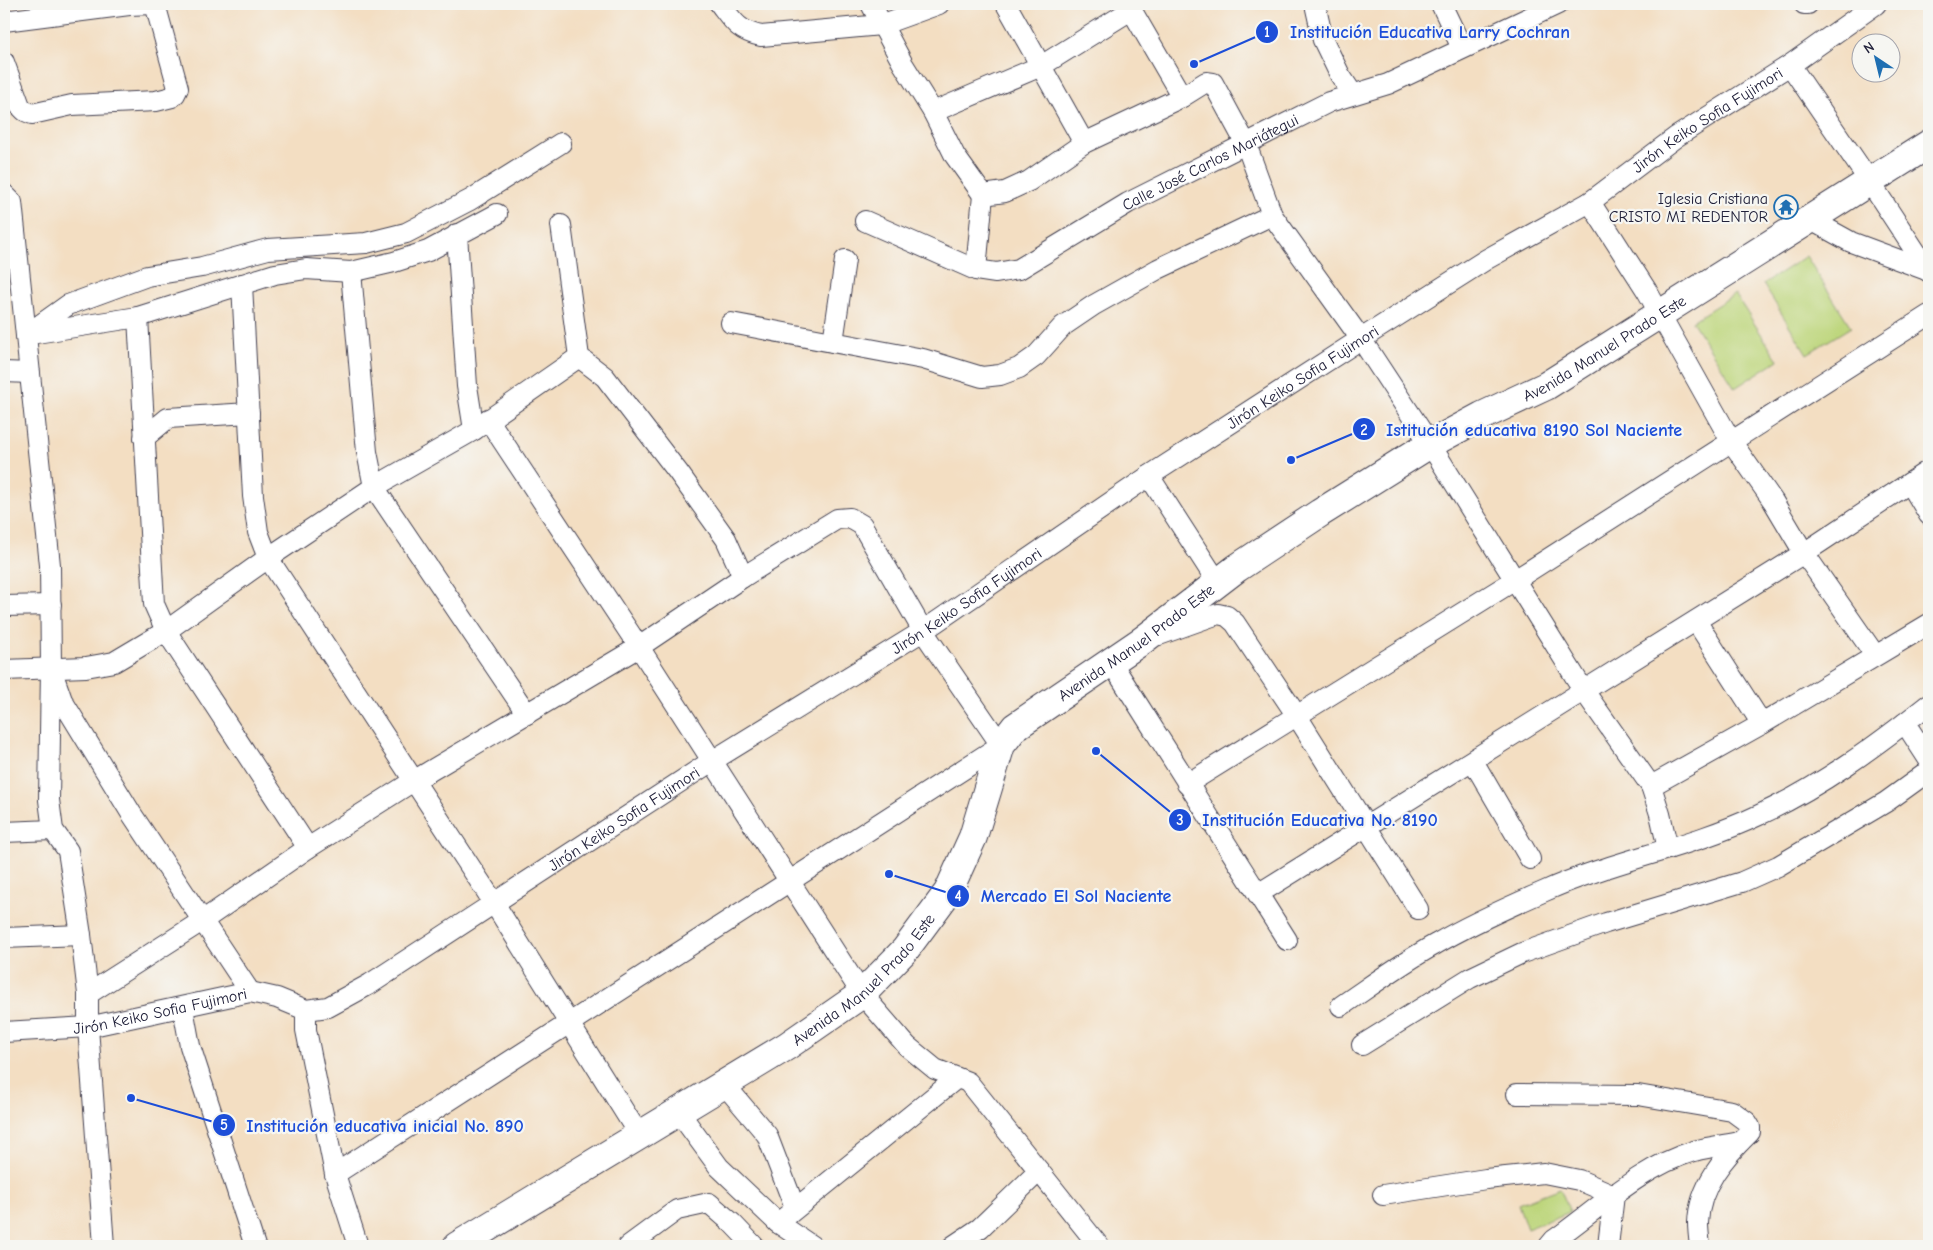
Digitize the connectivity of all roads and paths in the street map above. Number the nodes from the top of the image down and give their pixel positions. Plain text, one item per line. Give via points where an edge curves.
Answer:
1 (154, 4) edge
2 (720, 4) edge
3 (871, 4) edge
4 (939, 4) edge
5 (1006, 4) edge
6 (1315, 4) edge
7 (1441, 4) edge
8 (1558, 4) edge
9 (1804, 4) edge
10 (1808, 4) edge
11 (1876, 4) edge
12 (1129, 7) edge
13 (4, 21) edge
14 (881, 25) junction
15 (1462, 48) junction
16 (4, 62) edge
17 (1790, 65) junction
18 (1041, 66) junction
19 (1352, 93) junction
20 (1182, 97) junction
21 (933, 112) junction
22 (562, 142) dead end
23 (1084, 143) junction
24 (1246, 144) junction
25 (1929, 144) edge
26 (1870, 182) junction
27 (4, 194) edge
28 (983, 195) junction
29 (1590, 202) junction
30 (497, 214) dead end
31 (1272, 215) junction
32 (1811, 220) junction
33 (866, 221) dead end
34 (561, 225) dead end
35 (457, 234) junction
36 (845, 260) dead end
37 (976, 270) junction
38 (1929, 271) edge
39 (351, 272) junction
40 (242, 284) junction
41 (1661, 314) junction
42 (1929, 315) edge
43 (138, 317) junction
44 (731, 323) dead end
45 (26, 335) junction
46 (1361, 339) junction
47 (833, 342) junction
48 (579, 357) junction
49 (4, 372) edge
50 (30, 373) junction
51 (249, 413) junction
52 (481, 424) junction
53 (144, 438) junction
54 (1732, 441) junction
55 (1430, 444) junction
56 (1929, 470) edge
57 (1149, 476) junction
58 (1910, 483) junction
59 (374, 487) junction
60 (1929, 515) edge
61 (1804, 553) junction
62 (268, 558) junction
63 (743, 577) junction
64 (1515, 580) junction
65 (1218, 584) junction
66 (50, 605) junction
67 (4, 606) edge
68 (1696, 621) junction
69 (1929, 624) edge
70 (923, 631) junction
71 (166, 632) junction
72 (1143, 640) junction
73 (639, 647) junction
74 (1875, 655) junction
75 (1110, 662) junction
76 (51, 668) junction
77 (4, 670) edge
78 (1584, 691) junction
79 (1929, 704) edge
80 (526, 714) junction
81 (1297, 716) junction
82 (1905, 723) junction
83 (1762, 724) junction
84 (1001, 745) junction
85 (1473, 760) junction
86 (1929, 760) edge
87 (712, 761) junction
88 (1929, 771) edge
89 (415, 780) junction
90 (1187, 784) junction
91 (1651, 786) junction
92 (1366, 827) junction
93 (53, 830) junction
94 (4, 832) edge
95 (308, 848) junction
96 (1668, 849) junction
97 (1530, 859) dead end
98 (790, 882) junction
99 (1258, 894) junction
100 (494, 902) junction
101 (1418, 909) dead end
102 (202, 921) junction
103 (81, 935) junction
104 (4, 938) edge
105 (1287, 940) dead end
106 (250, 992) junction
107 (88, 994) junction
108 (862, 994) junction
109 (1341, 1006) dead end
110 (183, 1008) junction
111 (306, 1010) junction
112 (569, 1022) junction
113 (88, 1027) junction
114 (4, 1032) edge
115 (1362, 1045) dead end
116 (957, 1078) junction
117 (724, 1084) junction
118 (1517, 1094) dead end
119 (678, 1112) junction
120 (639, 1134) junction
121 (1740, 1142) junction
122 (1039, 1171) junction
123 (335, 1174) junction
124 (1383, 1195) dead end
125 (1614, 1195) junction
126 (796, 1208) junction
127 (778, 1223) junction
128 (1548, 1244) edge
129 (104, 1246) edge
130 (255, 1246) edge
131 (358, 1246) edge
132 (457, 1246) edge
133 (628, 1246) edge
134 (754, 1246) edge
135 (812, 1246) edge
136 (953, 1246) edge
137 (1099, 1246) edge
138 (1608, 1246) edge
139 (1700, 1246) edge

1 - 13 street
1 - 16 street via 178,88 172,97 156,101 72,105 32,114 20,106
2 - 14 street via 735,25 747,33 761,36
3 - 14 street
4 - 14 street
5 - 18 street
6 - 19 street via 1323,40
7 - 15 street
8 - 15 street, Calle José Carlos Mariátegui
9 - 10 street
11 - 17 street, Jirón Keiko Sofia Fujimori
12 - 18 street
12 - 20 street
14 - 21 street
15 - 19 street, Calle José Carlos Mariátegui via 1388,84
17 - 26 street
17 - 29 street, Jirón Keiko Sofia Fujimori via 1676,137
18 - 21 street
18 - 23 street
19 - 24 street, Calle José Carlos Mariátegui
20 - 23 street
20 - 24 street via 1206,82 1212,82
21 - 28 street via 955,156
22 - 45 street via 470,200 406,233 366,243 268,249 202,267 147,276 68,305
23 - 28 street via 1005,192
24 - 31 street
24 - 37 street, Calle José Carlos Mariátegui via 1128,203 1019,269 996,273
25 - 26 street, Avenida Manuel Prado Este
26 - 32 street, Avenida Manuel Prado Este
26 - 38 street
27 - 45 street via 12,202
28 - 37 street
29 - 41 street
29 - 46 street, Jirón Keiko Sofia Fujimori via 1487,259
30 - 35 street
31 - 46 street
31 - 47 street via 1158,269 1094,305 1063,326 1036,356 1019,368 1000,375 982,377 923,359
32 - 38 street via 1851,242
32 - 41 street, Avenida Manuel Prado Este
33 - 37 street, Calle José Carlos Mariátegui
34 - 48 street
35 - 39 street via 428,251
35 - 52 street via 468,386
36 - 47 street
39 - 40 street via 306,269
39 - 59 street via 367,452
40 - 43 street
40 - 51 street
41 - 54 street
41 - 55 street, Avenida Manuel Prado Este via 1546,386
42 - 54 street
43 - 45 street
43 - 53 street
44 - 47 street
45 - 50 street
46 - 55 street
46 - 57 street, Jirón Keiko Sofia Fujimori
48 - 52 street
48 - 63 street via 605,377 678,472 726,539
49 - 50 street
50 - 66 street via 50,565
51 - 53 street via 168,418
51 - 62 street via 253,496 258,532
52 - 59 street
52 - 73 street
53 - 71 street via 154,604
54 - 61 street
54 - 64 street
55 - 64 street
55 - 65 street, Avenida Manuel Prado Este via 1262,551
56 - 58 street
57 - 65 street
57 - 70 street, Jirón Keiko Sofia Fujimori
58 - 60 street
58 - 61 street
59 - 62 street
59 - 80 street
61 - 68 street
61 - 74 street
62 - 71 street
62 - 89 street
63 - 70 street via 836,519 850,518 862,525
63 - 73 street
64 - 78 street
64 - 81 street
65 - 72 street, Avenida Manuel Prado Este
66 - 67 street
66 - 76 street
68 - 78 street
68 - 83 street
69 - 74 street
70 - 84 street
70 - 87 street, Jirón Keiko Sofia Fujimori
71 - 76 street via 114,662
71 - 95 street
72 - 75 street, Avenida Manuel Prado Este
72 - 81 street via 1218,614 1227,616 1235,623
73 - 80 street
73 - 87 street
74 - 83 street
75 - 84 street, Avenida Manuel Prado Este via 1016,727
75 - 90 street
76 - 77 street
76 - 93 street via 50,800
76 - 102 street via 62,700
78 - 85 street
78 - 91 street
79 - 82 street
80 - 89 street
81 - 90 street
81 - 92 street
82 - 86 street
82 - 96 street via 1844,767 1758,816
83 - 91 street
84 - 98 street
84 - 108 street, Avenida Manuel Prado Este via 973,837 948,892 905,950
85 - 92 street
85 - 97 street
87 - 98 street
87 - 100 street, Jirón Keiko Sofia Fujimori
88 - 115 street via 1886,802 1778,866 1742,882 1606,923 1522,953 1470,978
89 - 95 street
89 - 100 street
90 - 99 street
91 - 96 street
92 - 99 street
92 - 101 street
93 - 94 street
93 - 103 street via 68,851
95 - 102 street
96 - 109 street via 1598,870 1546,891 1436,943
98 - 108 street
98 - 112 street
99 - 105 street
100 - 111 street, Jirón Keiko Sofia Fujimori via 370,984 328,1006
100 - 112 street
102 - 106 street
102 - 107 street
103 - 104 street
103 - 107 street
106 - 110 street, Jirón Keiko Sofia Fujimori
106 - 111 street, Jirón Keiko Sofia Fujimori via 277,998
107 - 113 street
108 - 116 street via 907,1046 935,1069
108 - 117 street, Avenida Manuel Prado Este via 787,1046
110 - 113 street, Jirón Keiko Sofia Fujimori
110 - 130 street via 190,1046
111 - 123 street via 306,1030
112 - 120 street
112 - 123 street
113 - 114 street, Jirón Keiko Sofia Fujimori
113 - 129 street
116 - 122 street via 968,1082
116 - 126 street
117 - 119 street, Avenida Manuel Prado Este
117 - 126 street via 768,1135
118 - 121 street via 1638,1095 1732,1111 1750,1127 1750,1132
119 - 120 street, Avenida Manuel Prado Este
119 - 127 street via 719,1167
120 - 132 street, Avenida Manuel Prado Este
121 - 125 street via 1694,1151 1664,1164
121 - 139 street via 1716,1170 1704,1194 1698,1221
122 - 136 street via 980,1228
122 - 137 street
123 - 131 street
124 - 125 street via 1544,1173 1578,1180
125 - 128 street
125 - 138 street
126 - 127 street
127 - 135 street
133 - 134 street via 677,1210 709,1203

